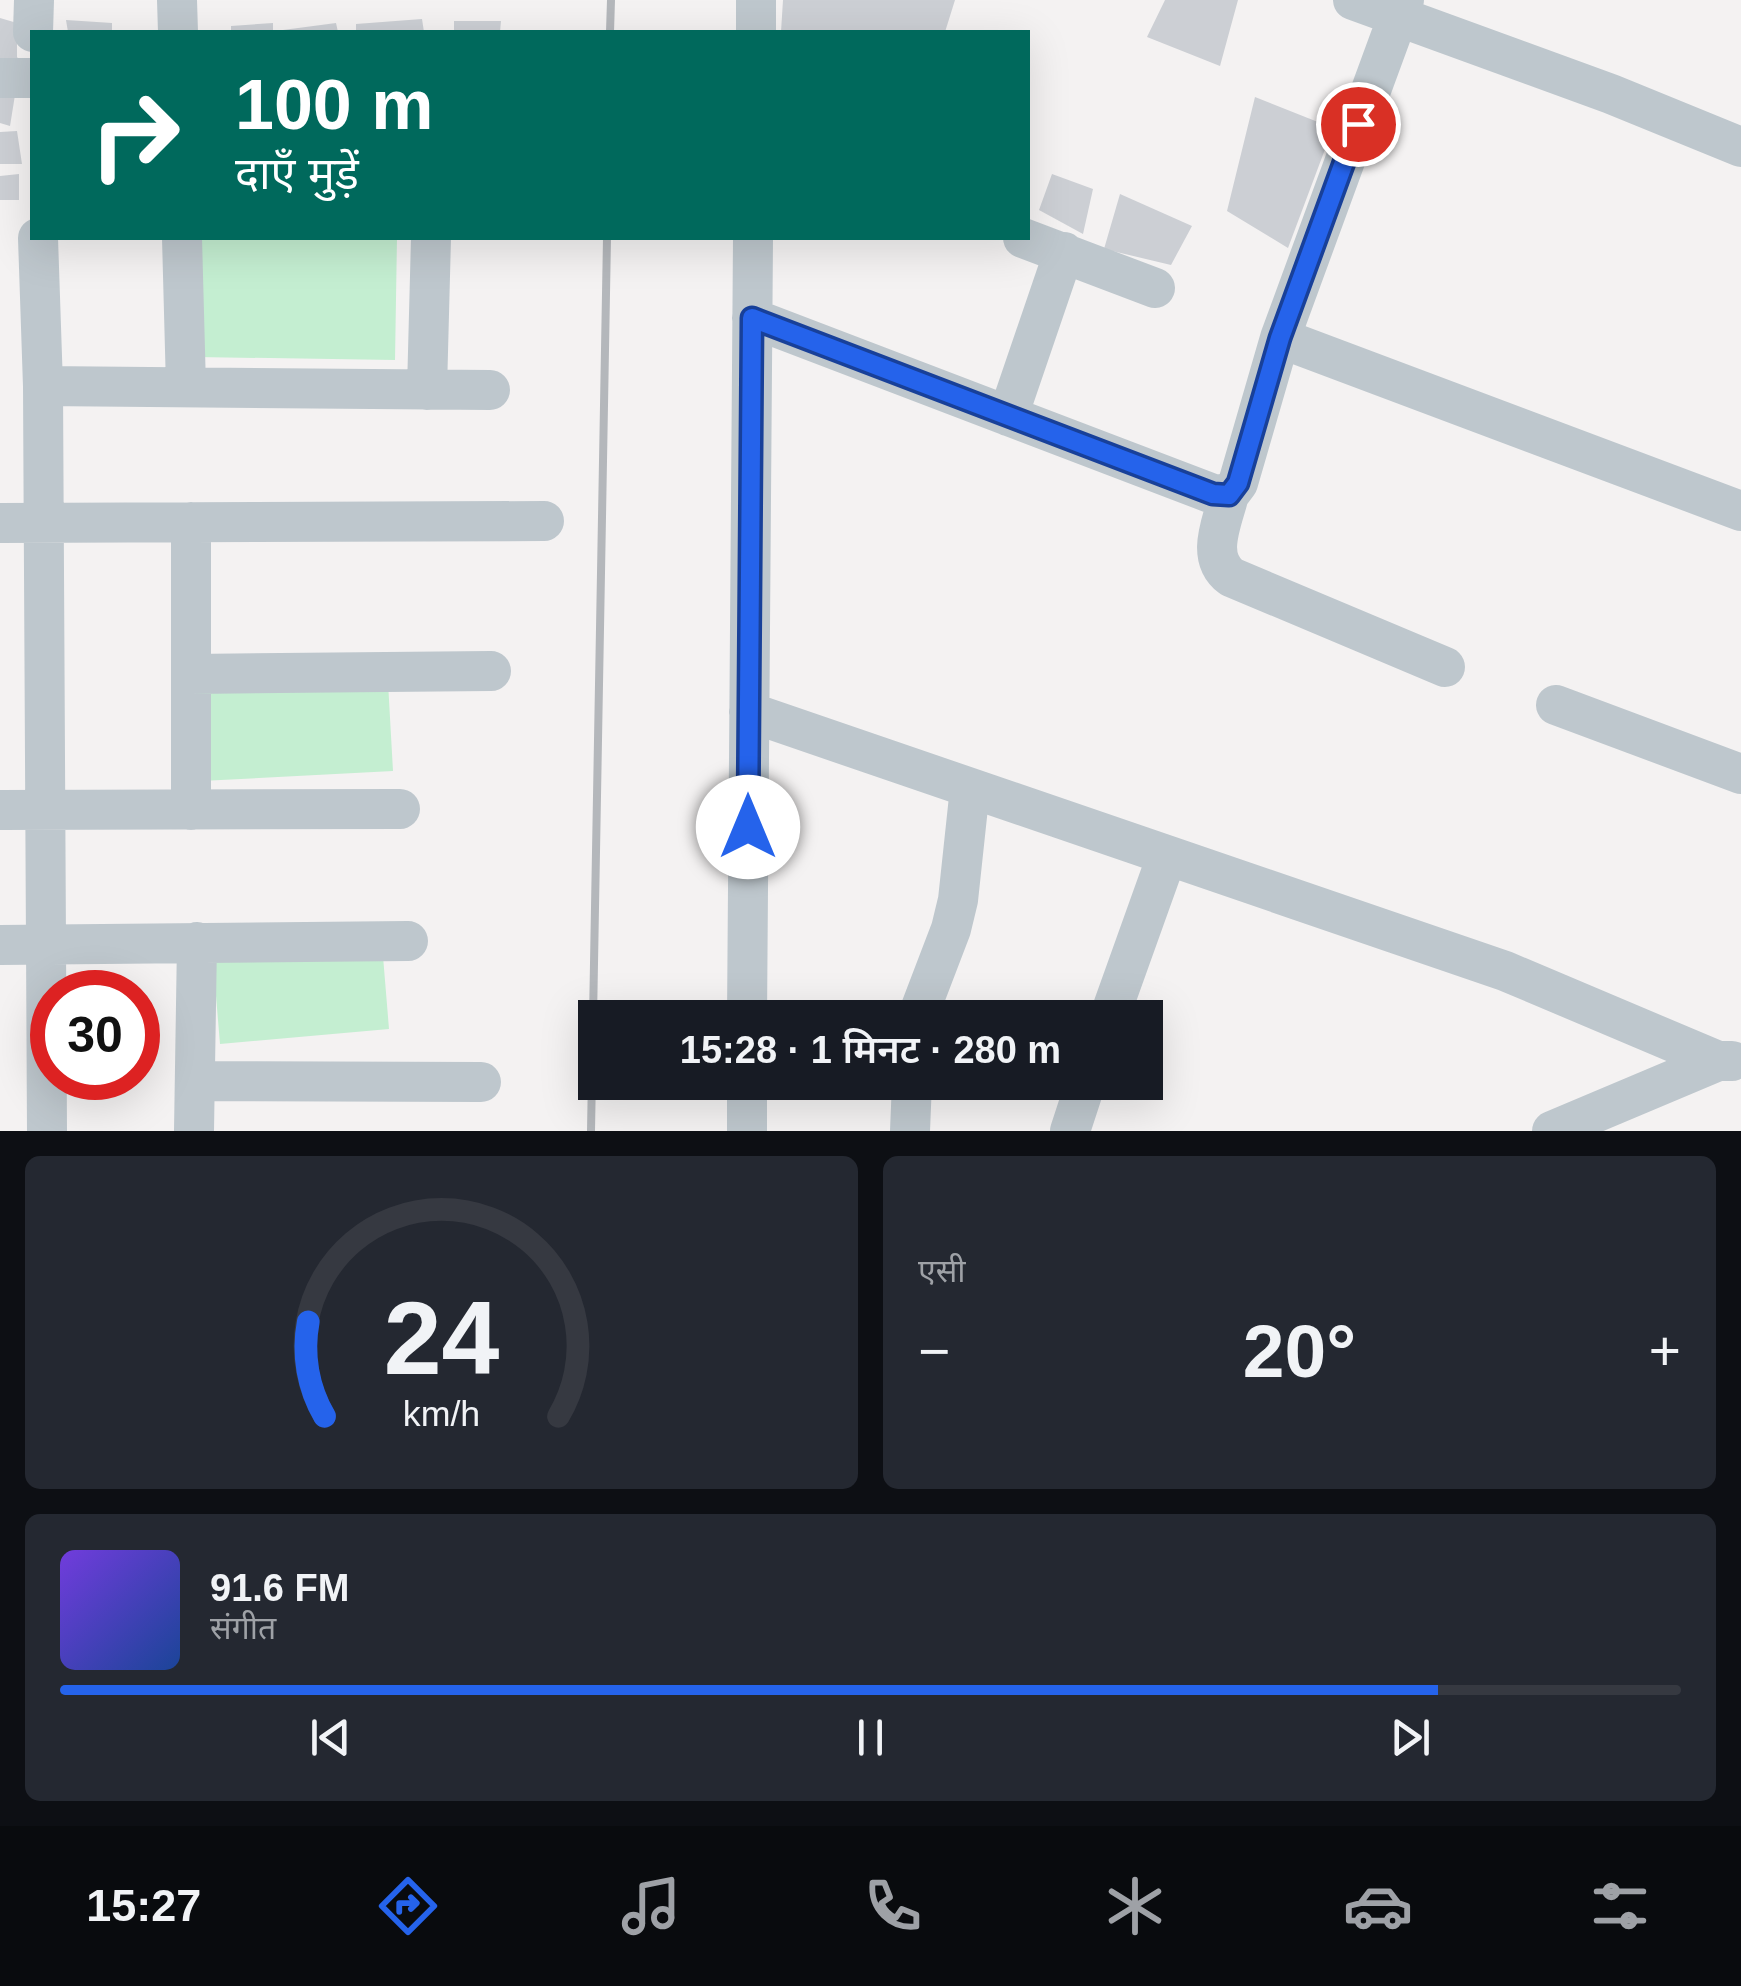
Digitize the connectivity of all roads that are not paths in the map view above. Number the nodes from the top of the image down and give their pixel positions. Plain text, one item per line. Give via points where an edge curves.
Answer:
1 (34, 0) edge
2 (178, 0) edge
3 (756, 0) edge
4 (1352, 0) edge
5 (1400, 9) edge
6 (33, 30) edge
7 (178, 30) edge
8 (756, 30) edge
9 (0, 78) edge
10 (30, 80) edge
11 (1741, 147) edge
12 (38, 240) edge
13 (182, 240) edge
14 (431, 240) edge
15 (753, 240) edge
16 (1029, 240) edge
17 (1064, 252) junction
18 (1155, 288) dead end
19 (752, 318) junction
20 (1280, 338) junction
21 (43, 386) junction
22 (186, 387) junction
23 (428, 390) junction
24 (490, 390) dead end
25 (1008, 416) junction
26 (1229, 495) junction
27 (1741, 511) edge
28 (544, 521) dead end
29 (192, 522) junction
30 (0, 523) edge
31 (43, 523) junction
32 (1446, 667) dead end
33 (491, 671) dead end
34 (192, 674) junction
35 (1556, 706) dead end
36 (749, 712) junction
37 (1741, 774) edge
38 (970, 788) junction
39 (400, 809) dead end
40 (0, 810) edge
41 (44, 810) junction
42 (192, 810) junction
43 (1167, 856) junction
44 (408, 941) dead end
45 (197, 942) junction
46 (45, 944) junction
47 (0, 945) edge
48 (748, 1000) edge
49 (924, 1000) edge
50 (1115, 1000) edge
51 (1730, 1061) edge
52 (195, 1081) junction
53 (481, 1082) dead end
54 (747, 1100) edge
55 (911, 1100) edge
56 (1080, 1100) edge
57 (47, 1131) edge
58 (194, 1131) edge
59 (747, 1131) edge
60 (910, 1131) edge
61 (1070, 1131) edge
62 (1552, 1131) edge

1 - 6 street
2 - 7 street
3 - 8 street
4 - 5 street
5 - 11 street
5 - 20 street
9 - 10 street
12 - 21 street
13 - 22 street
14 - 23 street
15 - 19 street
16 - 17 street
17 - 18 street
17 - 25 street
19 - 25 street
19 - 36 street
20 - 26 street
20 - 27 street
21 - 22 street
21 - 31 street
22 - 23 street
23 - 24 street
25 - 26 street
26 - 32 street via 1216,547 1222,570
28 - 29 street
29 - 31 street
29 - 34 street
30 - 31 street
31 - 41 street
33 - 34 street
34 - 42 street
35 - 37 street
36 - 38 street
36 - 48 street
38 - 43 street
38 - 49 street via 958,900
39 - 42 street
40 - 41 street
41 - 42 street
41 - 46 street
43 - 50 street
43 - 51 street via 1505,971
44 - 45 street
45 - 46 street
45 - 52 street
46 - 47 street
46 - 57 street
51 - 62 street
52 - 53 street
52 - 58 street
54 - 59 street
55 - 60 street
56 - 61 street

